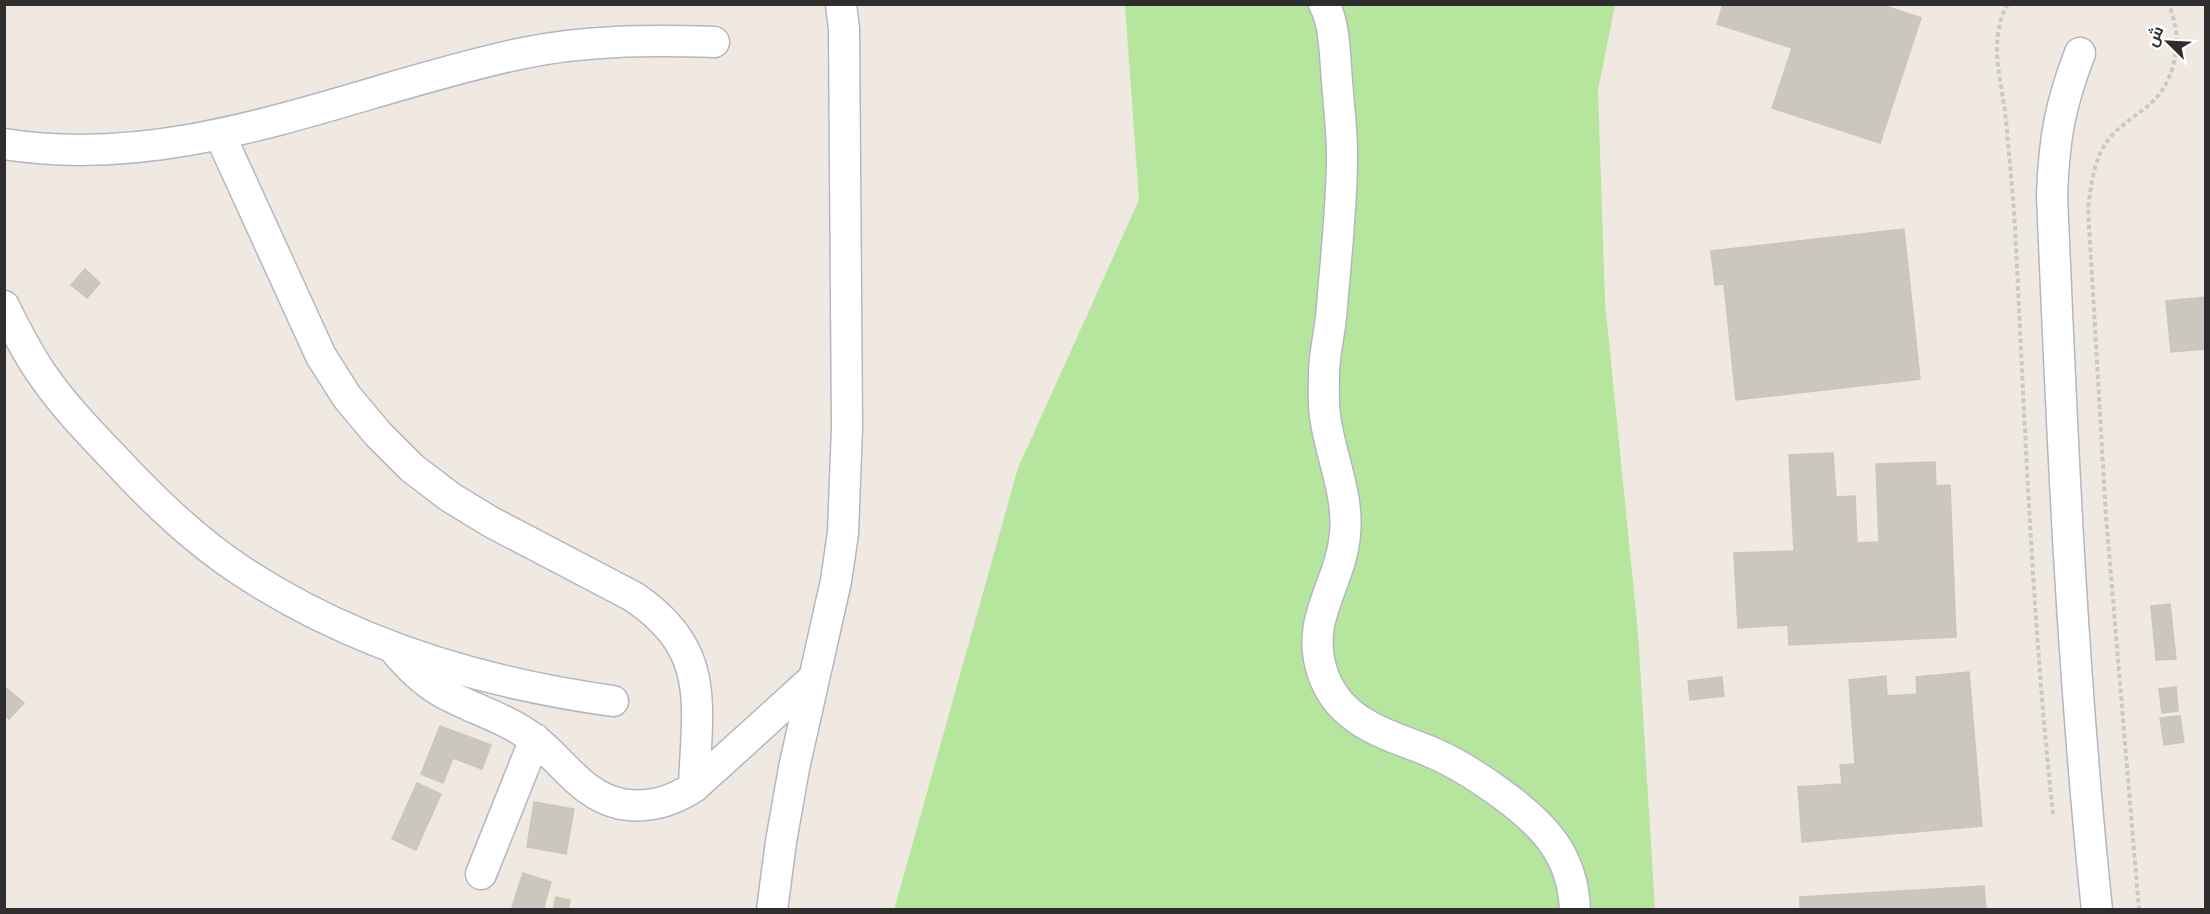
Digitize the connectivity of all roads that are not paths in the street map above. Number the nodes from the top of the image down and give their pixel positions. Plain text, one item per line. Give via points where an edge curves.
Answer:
1 (841, 4) edge
2 (1324, 4) edge
3 (714, 42) dead end
4 (2080, 53) dead end
5 (220, 135) junction
6 (4, 144) edge
7 (4, 306) edge
8 (391, 645) junction
9 (814, 678) junction
10 (613, 701) dead end
11 (535, 740) junction
12 (694, 787) junction
13 (481, 874) dead end
14 (772, 909) edge
15 (1575, 909) edge
16 (2097, 909) edge

1 - 9 street via 846,480 836,581
2 - 15 street via 1329,13 1335,60 1343,162 1324,370 1325,416 1343,497 1346,535 1316,639 1322,672 1337,701 1361,723 1462,767 1527,813 1565,861
3 - 5 street via 650,40 522,53
4 - 16 street via 2058,122 2052,195 2062,438 2086,802
5 - 6 street via 121,148 71,150
5 - 12 street via 321,356 347,397 378,434 412,468 450,497 634,597 672,628 685,650 697,697
7 - 8 street via 43,376 71,413 166,512 238,569 276,593 357,633
8 - 10 street via 507,682
8 - 11 street via 405,663 439,690 511,724
9 - 12 street
9 - 14 street via 792,779
11 - 12 street via 584,787 620,804 659,804
11 - 13 street

